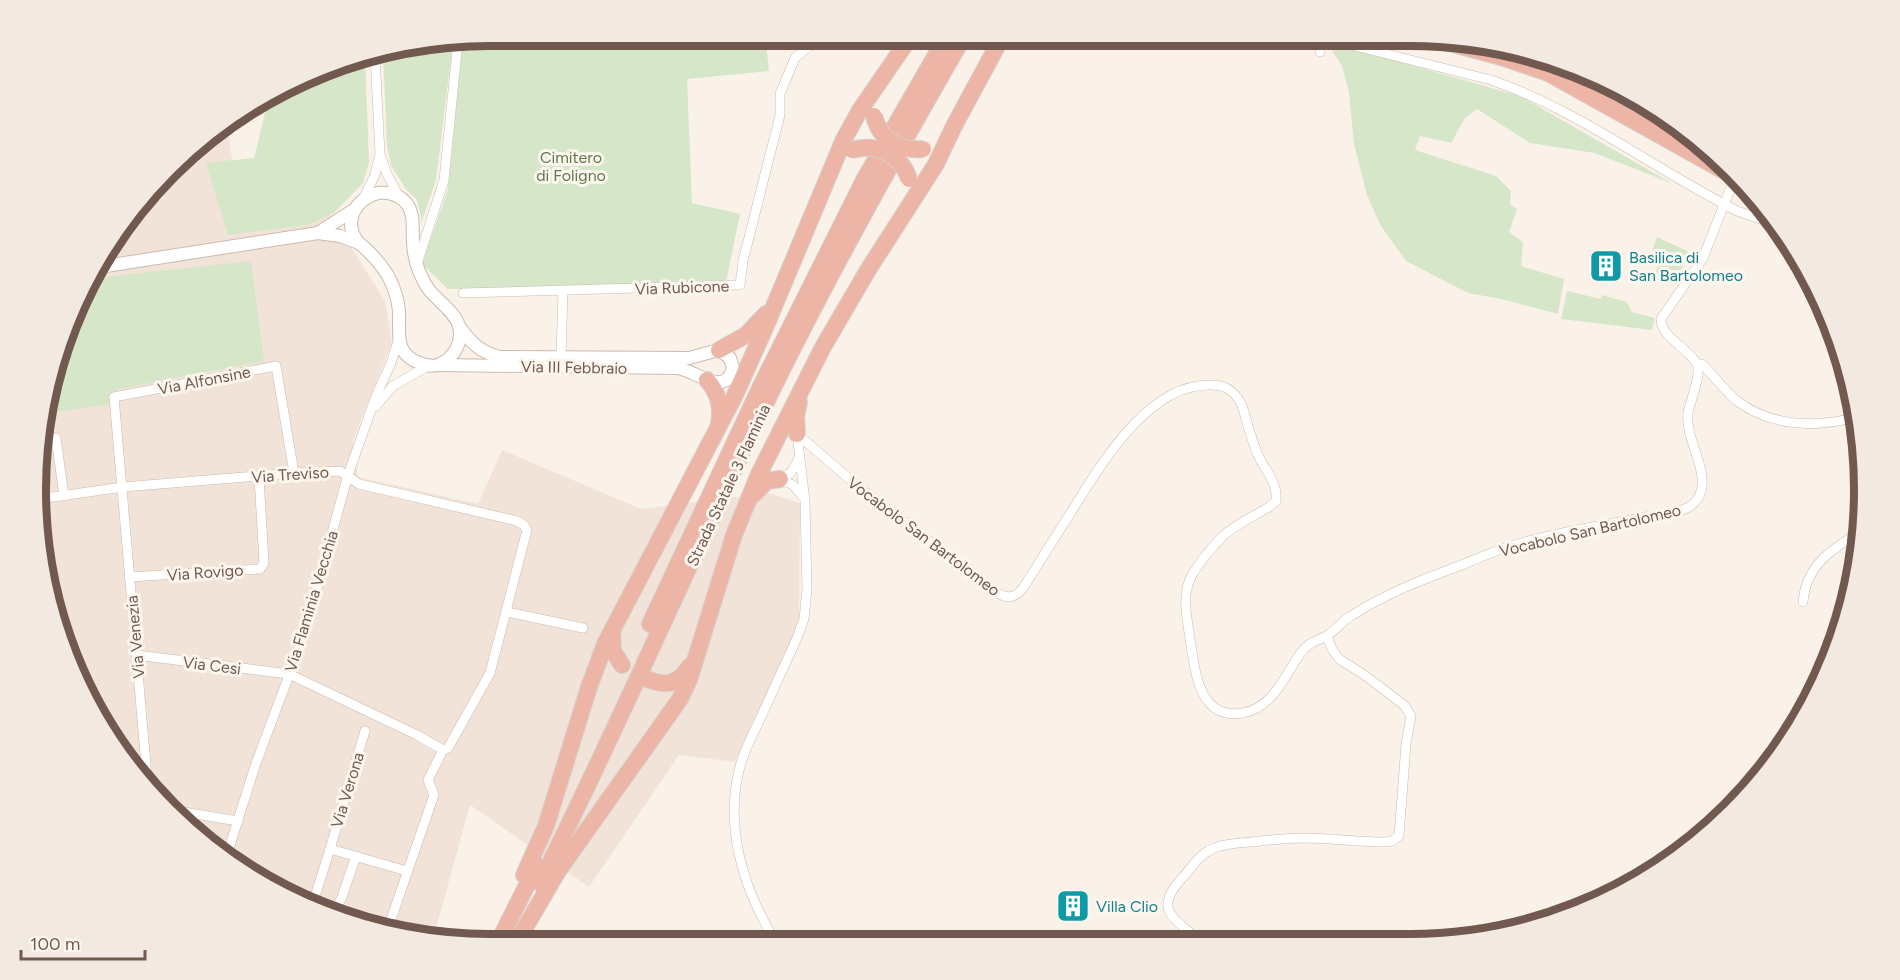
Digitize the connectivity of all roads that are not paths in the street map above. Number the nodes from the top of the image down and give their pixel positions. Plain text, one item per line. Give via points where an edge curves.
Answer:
1 (809, 46) edge
2 (904, 46) edge
3 (941, 46) edge
4 (958, 46) edge
5 (997, 46) edge
6 (1321, 46) edge
7 (1355, 46) edge
8 (457, 47) edge
9 (1320, 51) dead end
10 (1488, 53) edge
11 (375, 62) edge
12 (874, 90) junction
13 (954, 126) junction
14 (380, 154) junction
15 (835, 158) junction
16 (1727, 179) edge
17 (1733, 187) edge
18 (399, 197) junction
19 (363, 199) junction
20 (911, 203) junction
21 (1724, 204) junction
22 (355, 209) junction
23 (1761, 219) edge
24 (318, 233) junction
25 (358, 243) junction
26 (417, 264) junction
27 (107, 266) edge
28 (563, 290) junction
29 (462, 293) dead end
30 (778, 296) junction
31 (459, 327) junction
32 (399, 338) junction
33 (719, 350) junction
34 (561, 356) junction
35 (1697, 364) junction
36 (434, 365) junction
37 (707, 380) junction
38 (802, 387) junction
39 (371, 411) junction
40 (1848, 418) edge
41 (718, 427) junction
42 (797, 434) junction
43 (56, 438) dead end
44 (799, 456) junction
45 (294, 473) junction
46 (348, 475) junction
47 (259, 477) junction
48 (780, 479) junction
49 (123, 487) junction
50 (64, 496) junction
51 (46, 498) edge
52 (805, 501) junction
53 (744, 508) junction
54 (1851, 538) edge
55 (129, 577) junction
56 (1803, 602) dead end
57 (507, 612) junction
58 (583, 628) dead end
59 (612, 630) junction
60 (1327, 636) junction
61 (136, 655) junction
62 (696, 657) junction
63 (622, 665) dead end
64 (289, 674) junction
65 (647, 679) dead end
66 (365, 731) dead end
67 (443, 750) junction
68 (146, 770) edge
69 (186, 812) edge
70 (238, 821) junction
71 (229, 848) edge
72 (330, 849) junction
73 (356, 856) junction
74 (407, 872) junction
75 (315, 898) edge
76 (336, 906) edge
77 (390, 922) edge
78 (495, 934) edge
79 (502, 934) edge
80 (514, 934) edge
81 (521, 934) edge
82 (772, 934) edge
83 (1192, 934) edge

1 - 28 street, Via Rubicone via 795,58 780,94 780,116 740,285
2 - 12 highway
3 - 79 highway, Strada Statale 3 Flaminia via 864,180 761,386 589,759
4 - 80 highway, Strada Statale 3 Flaminia via 878,187 772,390
5 - 13 highway
6 - 9 street
7 - 21 street via 1512,87 1569,113
8 - 26 street via 444,180
10 - 16 highway via 1548,73
11 - 14 street
12 - 13 highway, bridge via 874,116 881,133 894,144 924,149 944,138
12 - 15 highway
13 - 20 highway
14 - 18 street
14 - 19 street
15 - 20 highway, bridge via 852,150 870,148 891,154 909,179
15 - 30 highway
17 - 21 street
18 - 19 main road via 378,193
18 - 26 main road via 411,213
19 - 22 main road
20 - 38 highway
21 - 23 street
21 - 35 street via 1703,258 1660,324
22 - 24 main road
22 - 25 main road via 352,230
24 - 25 main road
24 - 27 main road
25 - 32 main road, Via Flaminia Vecchia via 383,267 391,282 398,301
26 - 31 main road via 429,291
28 - 29 street, Via Rubicone
28 - 34 street
30 - 33 highway via 755,327
30 - 41 highway
31 - 34 main road via 473,344 495,356
31 - 36 main road, Via Flaminia Vecchia via 455,351
32 - 36 main road via 407,355
32 - 39 street, Via Flaminia Vecchia
33 - 34 main road via 689,358
33 - 37 main road via 732,361 731,374 721,382
35 - 40 street via 1702,364 1737,401 1776,420 1801,424
35 - 60 street, Vocabolo San Bartolomeo via 1688,425 1702,481 1696,501 1689,507 1506,548 1404,587 1350,616
36 - 37 main road, Via III Febbraio via 676,368
36 - 39 street, Via Flaminia Vecchia via 393,386
37 - 41 highway via 717,397
38 - 42 highway
38 - 53 highway
39 - 46 street, Via Flaminia Vecchia
41 - 59 highway
42 - 44 street
42 - 60 street, Vocabolo San Bartolomeo via 860,488 1009,598 1023,588 1107,454 1126,432 1173,393 1188,387 1220,385 1230,389 1242,405 1252,440 1277,493 1276,501 1269,507 1223,536 1186,590 1198,685 1208,701 1221,710 1235,714 1254,710 1274,693 1304,648
43 - 50 street
44 - 48 street via 793,471
44 - 52 street
45 - 46 street, Via Treviso via 340,471
45 - 47 street, Via Treviso
45 - 49 street, Via Alfonsine via 276,366 114,397
46 - 57 street, Via Treviso via 359,484 524,525 528,530
46 - 64 street, Via Flaminia Vecchia via 303,638
47 - 49 street, Via Treviso
47 - 55 street, Via Rovigo via 264,563 260,569
48 - 52 street via 797,488
48 - 53 highway via 764,483
49 - 50 street, Via Treviso
49 - 55 street, Via Venezia
50 - 51 street, Via Treviso
52 - 82 street via 804,619 745,753 735,801 735,834 743,870
53 - 62 highway
54 - 56 street via 1823,556 1804,590
55 - 61 street, Via Venezia
57 - 58 street
57 - 67 street, Via Treviso via 490,673 448,748
59 - 63 highway via 613,651
59 - 78 highway via 546,826
60 - 83 street via 1339,659 1404,705 1411,716 1399,836 1385,842 1282,838 1208,850 1177,884 1167,903 1170,913
61 - 64 street, Via Cesi
61 - 68 street, Via Venezia
62 - 65 highway via 678,681
62 - 81 highway via 675,707 563,864
64 - 67 street
64 - 70 street, Via Flaminia Vecchia
66 - 72 street, Via Verona
67 - 74 street via 428,780 434,795
69 - 70 street
70 - 71 street, Via Flaminia Vecchia
72 - 73 street, Via Verona
72 - 75 street, Via Verona
73 - 74 street, Via Verona
73 - 76 street
74 - 77 street

